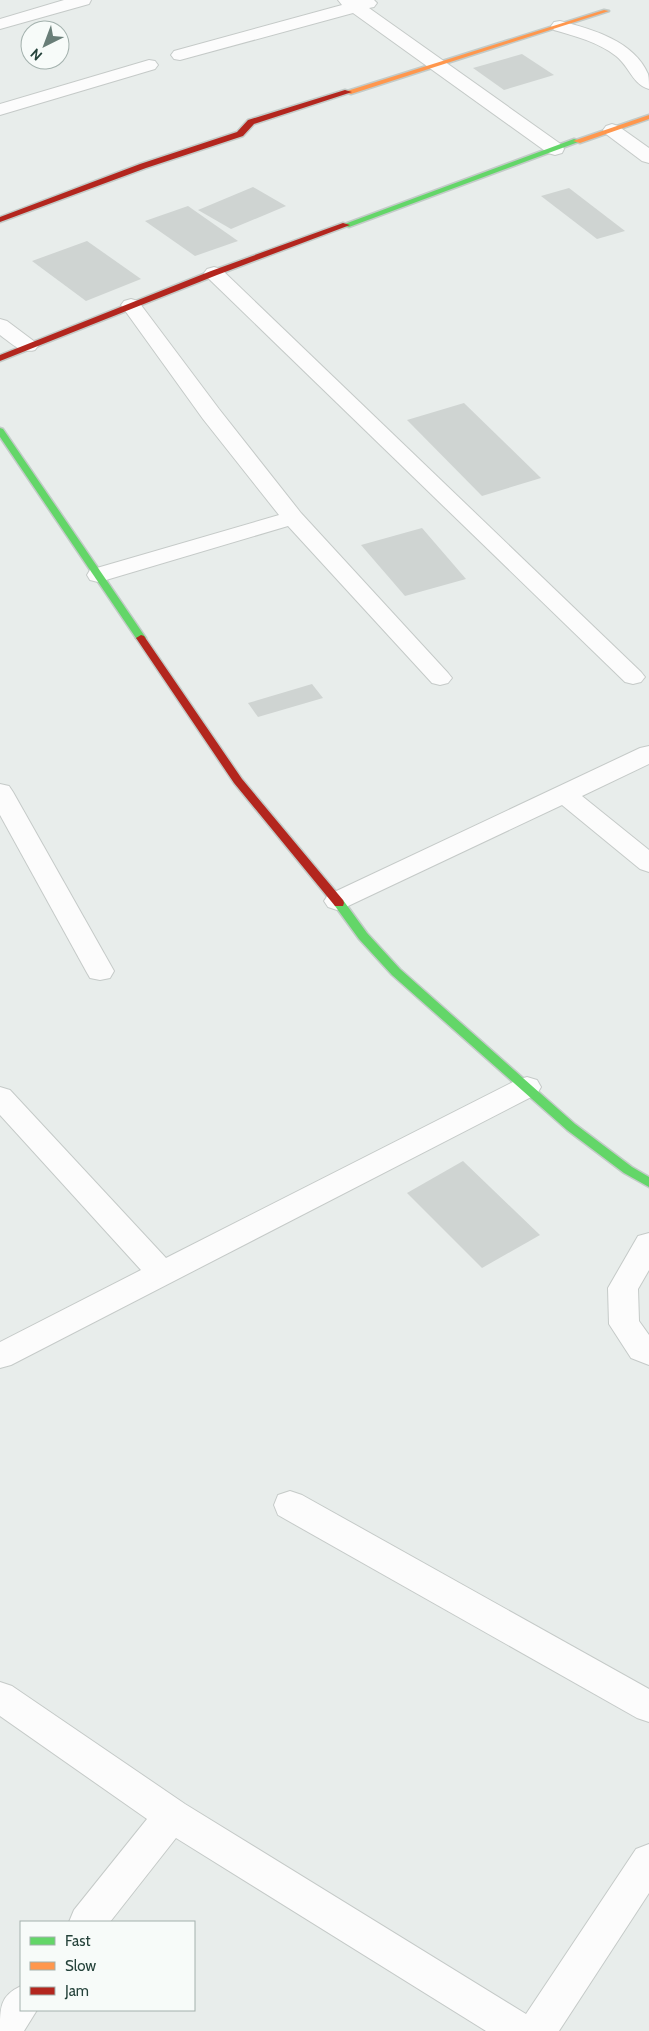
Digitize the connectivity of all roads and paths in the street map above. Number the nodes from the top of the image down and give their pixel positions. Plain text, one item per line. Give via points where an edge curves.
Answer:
1 (83, 0) edge
2 (379, 0) edge
3 (351, 3) edge
4 (606, 11) dead end
5 (0, 24) edge
6 (560, 26) junction
7 (180, 55) dead end
8 (437, 63) junction
9 (149, 65) dead end
10 (649, 84) edge
11 (0, 110) edge
12 (649, 117) edge
13 (612, 130) junction
14 (555, 149) junction
15 (649, 156) edge
16 (0, 220) edge
17 (214, 273) junction
18 (131, 305) junction
19 (0, 325) edge
20 (28, 346) junction
21 (0, 358) edge
22 (0, 431) edge
23 (293, 518) junction
24 (98, 575) junction
25 (440, 678) dead end
26 (633, 678) dead end
27 (649, 754) edge
28 (0, 792) edge
29 (564, 794) junction
30 (649, 863) edge
31 (337, 901) junction
32 (100, 971) dead end
33 (526, 1088) junction
34 (0, 1097) edge
35 (649, 1183) edge
36 (649, 1244) edge
37 (162, 1273) junction
38 (649, 1354) edge
39 (0, 1356) edge
40 (290, 1505) dead end
41 (0, 1697) edge
42 (649, 1707) edge
43 (172, 1816) junction
44 (649, 1861) edge
45 (88, 1921) edge
46 (20, 2005) edge
47 (0, 2031) edge
48 (520, 2031) edge
49 (537, 2031) edge

1 - 5 street
2 - 3 street
3 - 7 street
3 - 8 street
4 - 6 street
6 - 8 street
6 - 10 street via 609,44 625,55
8 - 14 street
8 - 16 street via 251,122 240,134 143,166
9 - 11 street
12 - 13 street
13 - 14 street
13 - 15 street
14 - 17 street
17 - 18 street
17 - 26 street
18 - 20 street
18 - 23 street
19 - 20 street
20 - 21 street
22 - 24 street
23 - 24 street
23 - 25 street
24 - 31 street via 238,781
27 - 29 street
28 - 32 street
29 - 30 street
29 - 31 street
31 - 33 street via 396,972
33 - 35 street via 572,1127
33 - 37 street
34 - 37 street
36 - 38 street via 623,1288 624,1324
37 - 39 street
40 - 42 street
41 - 43 street
43 - 45 street
43 - 48 street
44 - 49 street
46 - 47 street

